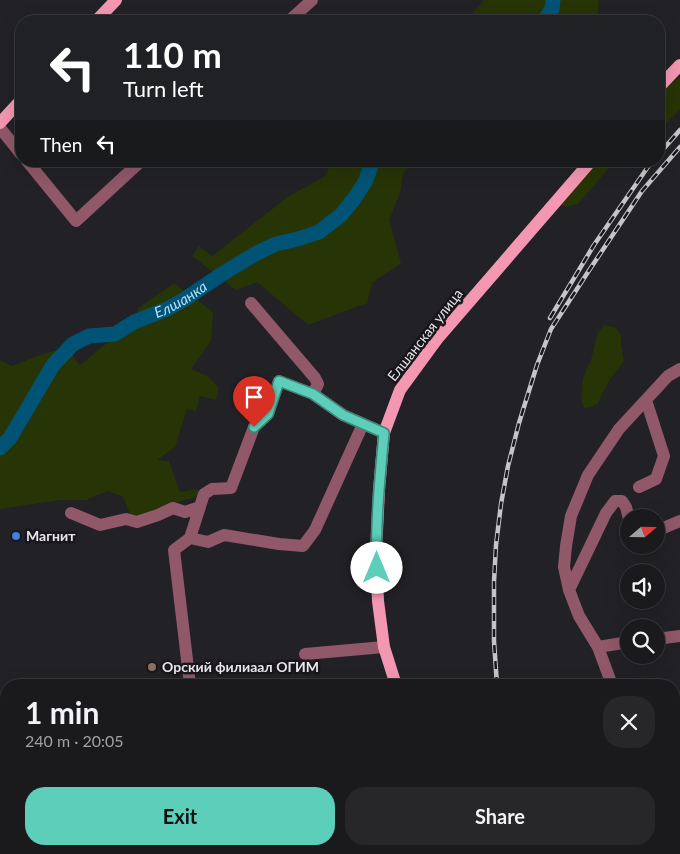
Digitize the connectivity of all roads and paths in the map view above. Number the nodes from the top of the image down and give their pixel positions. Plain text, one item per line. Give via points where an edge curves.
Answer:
1 (312, 0) edge
2 (109, 2) edge
3 (100, 15) edge
4 (296, 15) edge
5 (680, 65) edge
6 (665, 81) edge
7 (15, 107) edge
8 (0, 123) edge
9 (0, 128) edge
10 (15, 147) edge
11 (32, 167) edge
12 (134, 167) edge
13 (586, 167) edge
14 (252, 302) dead end
15 (680, 369) edge
16 (313, 394) junction
17 (646, 400) junction
18 (363, 424) junction
19 (384, 433) junction
20 (639, 487) dead end
21 (200, 507) junction
22 (626, 509) edge
23 (71, 513) dead end
24 (680, 521) edge
25 (665, 527) edge
26 (190, 538) junction
27 (569, 590) junction
28 (680, 636) edge
29 (665, 637) edge
30 (620, 643) edge
31 (384, 647) junction
32 (598, 647) junction
33 (305, 654) dead end
34 (189, 679) edge
35 (394, 679) edge
36 (610, 679) edge

1 - 4 street
2 - 3 main road
5 - 6 main road
7 - 8 main road
9 - 10 street
11 - 12 street via 76,221
13 - 19 main road, Елшанская улица via 438,338 400,390
14 - 16 street via 315,378 318,384
15 - 17 street via 668,376
16 - 18 street via 343,415
16 - 21 street via 279,381 268,414 254,427 231,488 212,488 204,494
17 - 20 street via 664,456 656,478
17 - 27 street via 619,429 588,475 571,516 564,567
18 - 19 street
18 - 26 street via 315,530 303,546 224,535 208,542
19 - 31 main road, Елшанская улица via 376,552
21 - 23 street via 185,512 173,508 136,522 126,519 100,525
21 - 26 street
22 - 27 street via 622,501 615,501 606,513
24 - 25 street
26 - 34 street via 174,550
27 - 32 street via 579,616
28 - 29 street
30 - 32 street
31 - 33 street
31 - 35 main road, Елшанская улица
32 - 36 street

